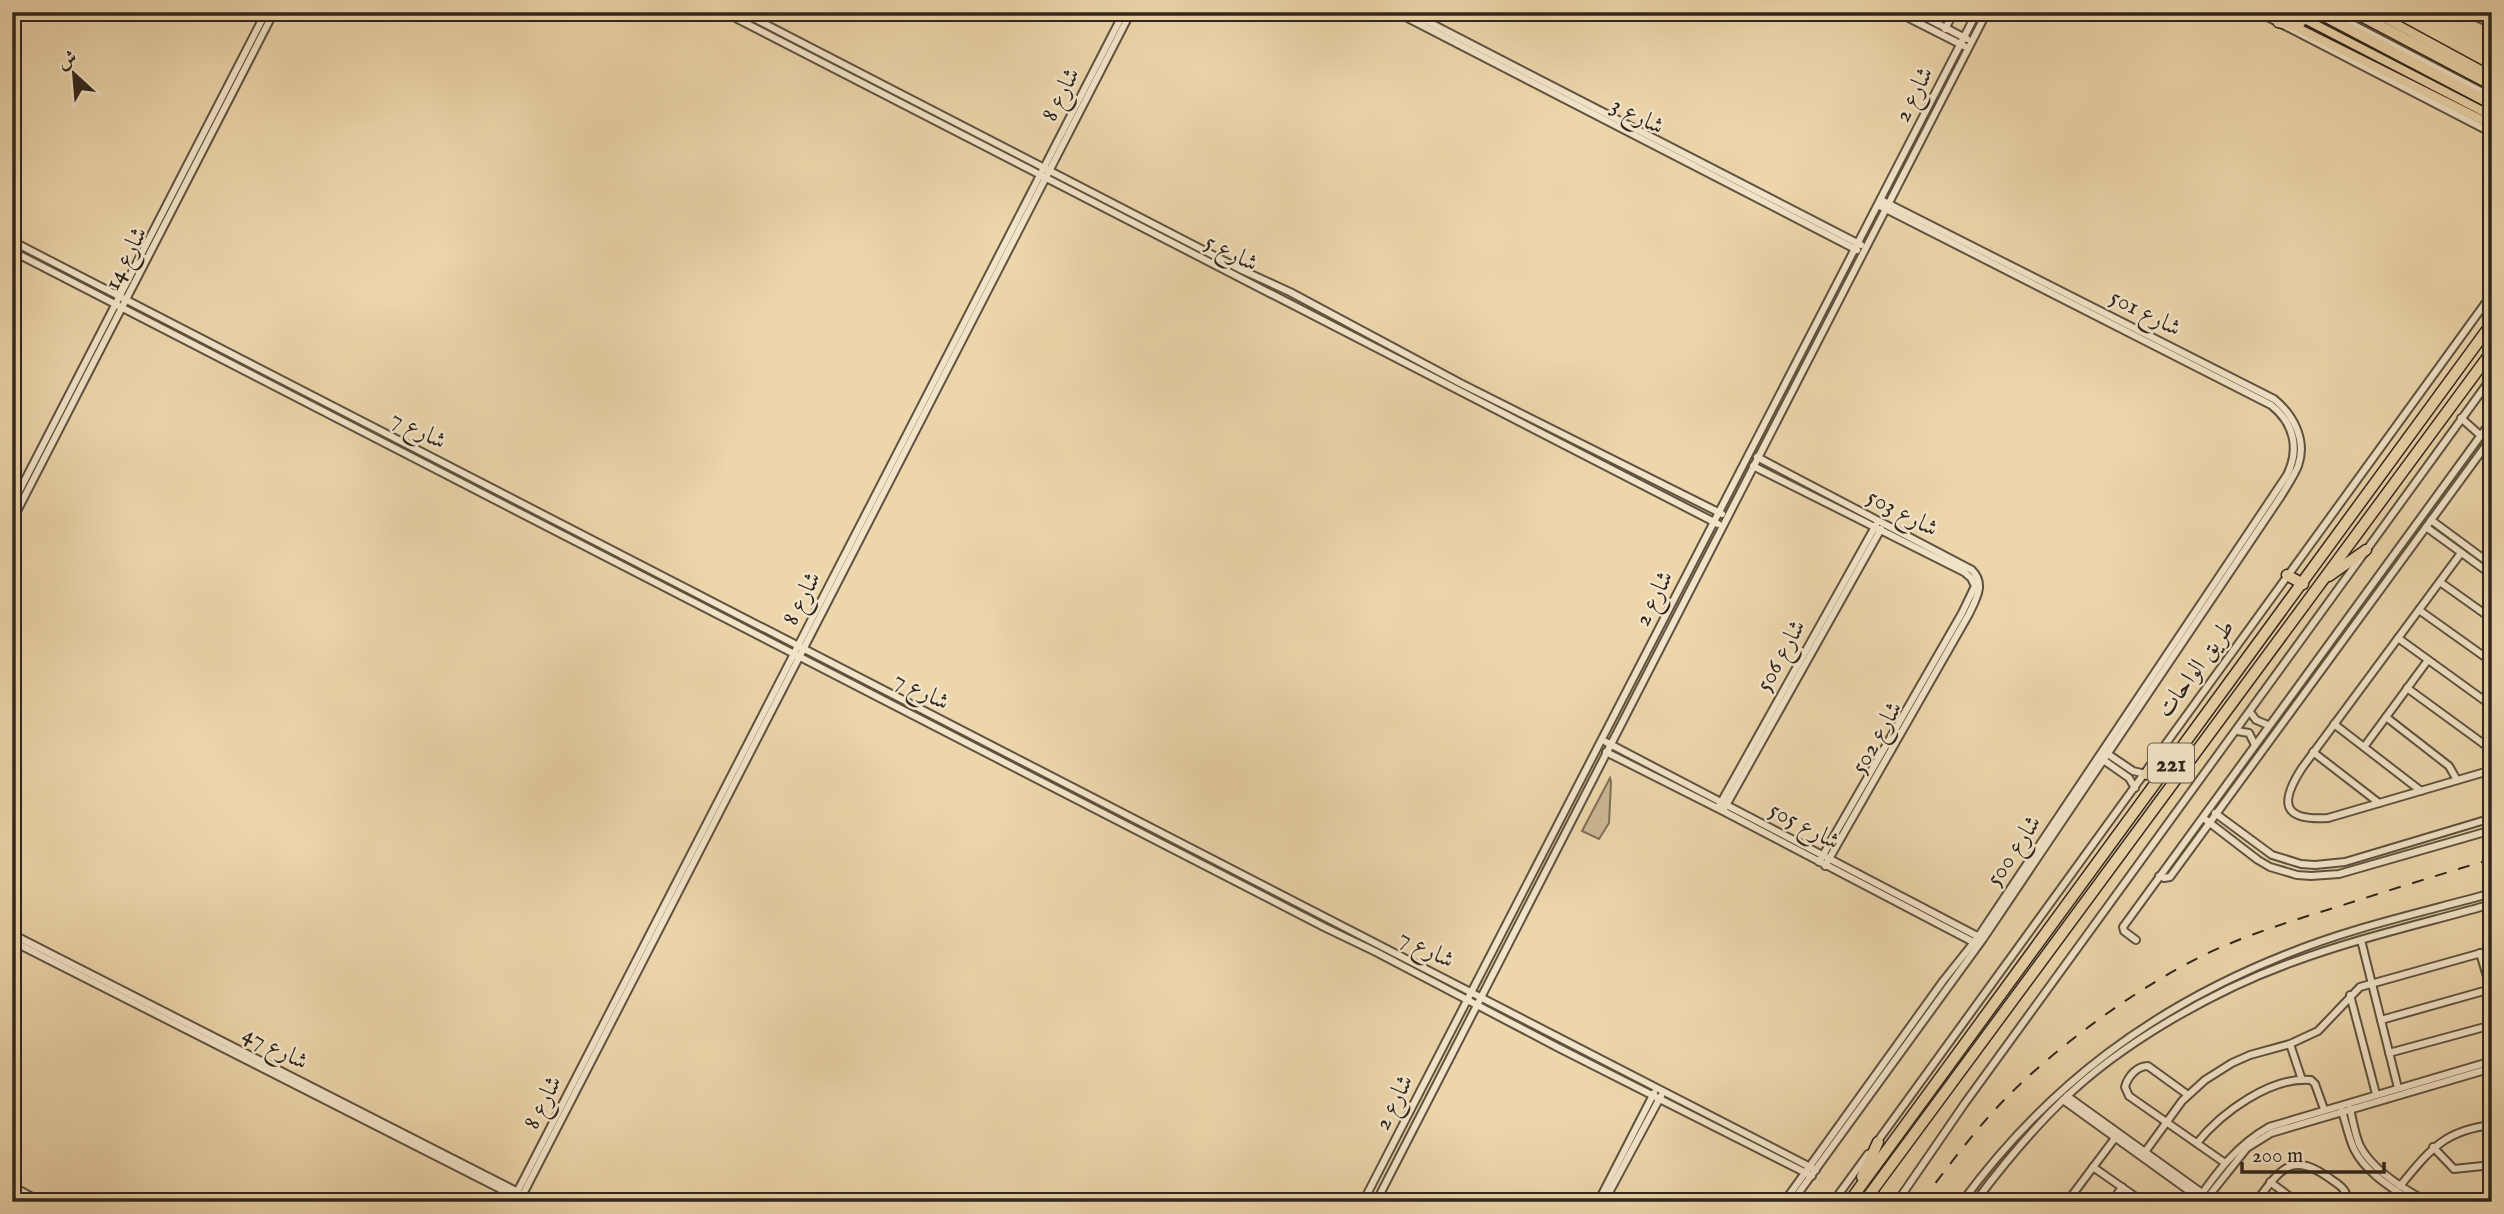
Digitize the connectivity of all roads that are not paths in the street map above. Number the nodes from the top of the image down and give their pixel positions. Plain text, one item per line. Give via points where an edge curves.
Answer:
1 (17, 12) edge
2 (266, 12) edge
3 (274, 12) edge
4 (724, 12) edge
5 (742, 12) edge
6 (1124, 12) edge
7 (1131, 12) edge
8 (1395, 12) edge
9 (1409, 12) edge
10 (1897, 12) edge
11 (1915, 12) edge
12 (1954, 12) edge
13 (1977, 12) edge
14 (1987, 12) edge
15 (2291, 12) edge
16 (2317, 12) edge
17 (2329, 12) edge
18 (2354, 12) edge
19 (2465, 12) edge
20 (2261, 14) edge
21 (2380, 14) edge
22 (12, 22) edge
23 (2278, 23) junction
24 (2492, 24) edge
25 (2312, 25) junction
26 (1944, 31) junction
27 (1966, 43) junction
28 (2492, 76) edge
29 (2492, 85) edge
30 (2492, 97) edge
31 (2492, 104) edge
32 (2492, 116) edge
33 (2492, 125) edge
34 (2492, 133) edge
35 (1046, 169) junction
36 (1042, 176) junction
37 (1883, 204) junction
38 (12, 241) edge
39 (1857, 246) junction
40 (12, 251) edge
41 (1864, 251) junction
42 (2492, 294) edge
43 (122, 298) junction
44 (118, 305) junction
45 (1345, 320) junction
46 (2492, 323) edge
47 (1340, 329) junction
48 (2492, 351) edge
49 (2492, 377) edge
50 (2461, 418) junction
51 (2492, 420) edge
52 (2480, 435) junction
53 (2492, 437) edge
54 (1757, 457) junction
55 (1753, 466) junction
56 (12, 505) edge
57 (1719, 513) junction
58 (2265, 513) joint
59 (1726, 517) junction
60 (2431, 520) junction
61 (12, 521) edge
62 (1714, 522) junction
63 (1879, 525) junction
64 (1722, 526) junction
65 (2426, 527) junction
66 (2400, 544) junction
67 (2366, 550) junction
68 (2408, 551) junction
69 (2461, 553) junction
70 (2492, 565) edge
71 (2287, 575) junction
72 (2492, 575) edge
73 (2323, 580) junction
74 (2440, 582) junction
75 (2303, 584) junction
76 (2419, 610) junction
77 (2492, 619) edge
78 (1958, 626) joint
79 (2398, 638) junction
80 (798, 651) junction
81 (2428, 660) junction
82 (2492, 662) edge
83 (2407, 688) junction
84 (2492, 706) edge
85 (2250, 712) junction
86 (2386, 718) junction
87 (2334, 724) junction
88 (2268, 725) junction
89 (2237, 731) junction
90 (1602, 740) junction
91 (1610, 744) junction
92 (2255, 745) junction
93 (2364, 747) junction
94 (2492, 750) edge
95 (1606, 752) junction
96 (2313, 752) junction
97 (2103, 755) junction
98 (2174, 758) junction
99 (2492, 770) edge
100 (2146, 774) junction
101 (2457, 780) junction
102 (2135, 788) junction
103 (2421, 791) junction
104 (2379, 803) junction
105 (1722, 807) junction
106 (2208, 808) junction
107 (2215, 814) junction
108 (2202, 817) junction
109 (2492, 818) edge
110 (2209, 822) junction
111 (2492, 830) edge
112 (1824, 861) junction
113 (2159, 876) junction
114 (2492, 893) edge
115 (2492, 904) edge
116 (12, 934) edge
117 (2136, 940) dead end
118 (2361, 940) junction
119 (12, 941) edge
120 (1978, 941) junction
121 (2323, 942) junction
122 (2492, 950) edge
123 (2326, 951) junction
124 (2480, 954) junction
125 (2372, 982) junction
126 (2491, 990) edge
127 (1470, 995) junction
128 (2350, 995) junction
129 (1480, 996) junction
130 (1477, 1004) junction
131 (2381, 1020) junction
132 (2492, 1025) edge
133 (2290, 1044) junction
134 (2389, 1053) junction
135 (2492, 1061) edge
136 (2492, 1068) edge
137 (2302, 1080) junction
138 (2398, 1088) junction
139 (1658, 1093) junction
140 (2376, 1094) junction
141 (2188, 1095) junction
142 (2065, 1098) junction
143 (2324, 1109) junction
144 (2346, 1110) junction
145 (2167, 1122) junction
146 (2492, 1125) edge
147 (2115, 1138) junction
148 (1878, 1142) junction
149 (2197, 1143) junction
150 (2433, 1147) junction
151 (2145, 1152) junction
152 (2225, 1163) junction
153 (2492, 1165) edge
154 (2093, 1167) junction
155 (1811, 1172) junction
156 (2215, 1182) junction
157 (2270, 1182) junction
158 (1373, 1183) junction
159 (12, 1186) edge
160 (2122, 1187) junction
161 (1383, 1189) junction
162 (2400, 1189) junction
163 (518, 1198) edge
164 (1852, 1198) edge
165 (2200, 1199) edge
166 (2296, 1201) edge
167 (41, 1202) edge
168 (1363, 1202) edge
169 (1376, 1202) edge
170 (1601, 1202) edge
171 (1784, 1202) edge
172 (1792, 1202) edge
173 (1833, 1202) edge
174 (1864, 1202) edge
175 (1897, 1202) edge
176 (1962, 1202) edge
177 (1975, 1202) edge
178 (2067, 1202) edge
179 (2112, 1202) edge
180 (2143, 1202) edge
181 (2256, 1202) edge
182 (2348, 1202) edge
183 (2395, 1202) edge
184 (2413, 1202) edge
185 (2428, 1202) edge

1 - 22 street
2 - 43 street, شارع 14
3 - 43 street, شارع 14
4 - 36 street, شارع 5
5 - 35 street, شارع 5
6 - 35 street, شارع 8
7 - 35 street, شارع 8
8 - 39 street, شارع 3
9 - 39 street, شارع 3
10 - 26 street
11 - 26 street
12 - 26 street
13 - 27 street, شارع 2
14 - 27 street, شارع 2
15 - 25 main road
16 - 31 highway
17 - 30 street
18 - 29 highway
19 - 24 street
20 - 23 street
20 - 25 main road
21 - 28 main road
23 - 33 main road via 2294,26
23 - 34 street
25 - 32 main road
26 - 27 street
27 - 37 street, شارع 2
35 - 36 street, شارع 8
35 - 45 street, شارع 5
36 - 47 street, شارع 5
36 - 80 street, شارع 8
37 - 39 street, شارع 2
37 - 41 street, شارع 2
37 - 58 street, شارع 501 via 2271,405 2293,435 2295,466
38 - 43 street, شارع 7
39 - 41 street, شارع 3
39 - 57 street, شارع 2
40 - 44 street, شارع 7
41 - 54 street, شارع 2
42 - 71 street, طريق الواحات / 221
43 - 44 street, شارع 14
43 - 80 street, شارع 7
44 - 56 street, شارع 14
44 - 61 street, شارع 14
44 - 80 street, شارع 7
45 - 47 street
45 - 57 street, شارع 5
46 - 75 highway, طريق الواحات / 221
47 - 62 street, شارع 5
48 - 73 highway, طريق الواحات / 221
49 - 50 street, 221
50 - 52 street
50 - 67 street, 221
51 - 52 street
52 - 66 street
53 - 60 street
54 - 55 street, شارع 2
54 - 63 street, شارع 503
55 - 59 street, شارع 2
55 - 63 street, شارع 503
57 - 59 street, شارع 5
57 - 62 street, شارع 2
58 - 97 street, شارع 500
59 - 64 street, شارع 2
60 - 65 street
60 - 70 street
62 - 64 street, شارع 5
62 - 90 street, شارع 2
63 - 78 street, شارع 503 via 1964,572 1973,582
63 - 105 street, شارع 506
64 - 91 street, شارع 2
65 - 68 street
65 - 69 street
66 - 68 street
66 - 88 street
67 - 73 highway
67 - 85 street, 221
68 - 107 street
69 - 72 street
69 - 74 street
71 - 75 highway
71 - 100 street, طريق الواحات / 221
73 - 174 highway, طريق الواحات / 221
74 - 76 street
74 - 77 street
75 - 98 highway, طريق الواحات / 221
76 - 79 street
76 - 82 street
78 - 112 street, شارع 502
79 - 81 street
79 - 87 street
80 - 127 street, شارع 7 via 1326,928
80 - 163 street, شارع 8
81 - 83 street
81 - 84 street
83 - 86 street
83 - 94 street
85 - 88 street
85 - 89 street, 221
86 - 93 street
86 - 101 street via 2449,766
87 - 93 street
87 - 96 street
88 - 92 street
89 - 92 street via 2249,733
89 - 175 street, 221
90 - 91 street, شارع 505
90 - 127 street, شارع 2
91 - 95 street, شارع 2
91 - 105 street, شارع 505
92 - 106 street
93 - 103 street
95 - 105 street, شارع 505
95 - 129 street, شارع 2
96 - 104 street
96 - 104 street via 2287,797 2295,814 2328,818
97 - 100 street
97 - 102 street
97 - 120 street, شارع 500
98 - 100 highway
98 - 164 highway, طريق الواحات / 221
99 - 101 street
100 - 102 street, طريق الواحات / 221
101 - 103 street
102 - 148 street, طريق الواحات / 221
103 - 104 street
105 - 112 street, شارع 505
106 - 107 street
106 - 108 street
107 - 109 street via 2272,855 2315,865 2345,862
107 - 110 street
108 - 110 street
108 - 113 street
110 - 111 street via 2270,867 2311,876 2343,873
110 - 113 street via 2170,877
112 - 120 street, شارع 505
113 - 117 street via 2123,927
114 - 121 street
115 - 118 street
116 - 163 street, شارع 47
118 - 123 street
118 - 125 street
119 - 163 street, شارع 47
120 - 155 street, شارع 500 via 1942,981
121 - 123 street
121 - 176 street via 2194,997 2118,1044 2031,1118
122 - 124 street
123 - 142 street via 2237,986 2158,1028 2099,1068
124 - 125 street
124 - 126 street
125 - 128 street
125 - 131 street
126 - 131 street
127 - 129 street, شارع 7
127 - 130 street, شارع 7
127 - 158 street, شارع 2
128 - 133 street via 2318,1031
128 - 140 street
129 - 130 street, شارع 2
129 - 139 street, شارع 7
130 - 139 street, شارع 7
130 - 161 street, شارع 2
131 - 134 street
132 - 134 street
133 - 137 street
133 - 141 street via 2232,1063
134 - 138 street
135 - 138 street
136 - 144 street
137 - 143 street via 2314,1082
137 - 149 street via 2267,1089 2236,1106
138 - 140 street
139 - 155 street, شارع 7
139 - 170 street
140 - 143 street
141 - 145 street
141 - 145 street via 2148,1066 2139,1068 2128,1080 2129,1096
142 - 147 street
142 - 151 street
142 - 177 street
143 - 152 street via 2269,1127 2243,1143
144 - 156 street via 2259,1139
144 - 162 street via 2360,1146
145 - 149 street
145 - 151 street
146 - 150 street via 2455,1133
147 - 154 street
147 - 165 street
148 - 164 highway
148 - 173 street, طريق الواحات / 221
149 - 152 street
150 - 153 street via 2454,1169
150 - 162 street
151 - 165 street
152 - 156 street
154 - 160 street
154 - 178 street
155 - 171 street, شارع 500
155 - 172 street, شارع 500
156 - 165 street
157 - 166 street
157 - 181 street
157 - 182 street via 2285,1168 2309,1165 2341,1187
158 - 161 street
158 - 168 street, شارع 2
159 - 167 street
160 - 179 street
160 - 180 street
161 - 169 street, شارع 2
162 - 183 street
162 - 184 street
162 - 185 street

